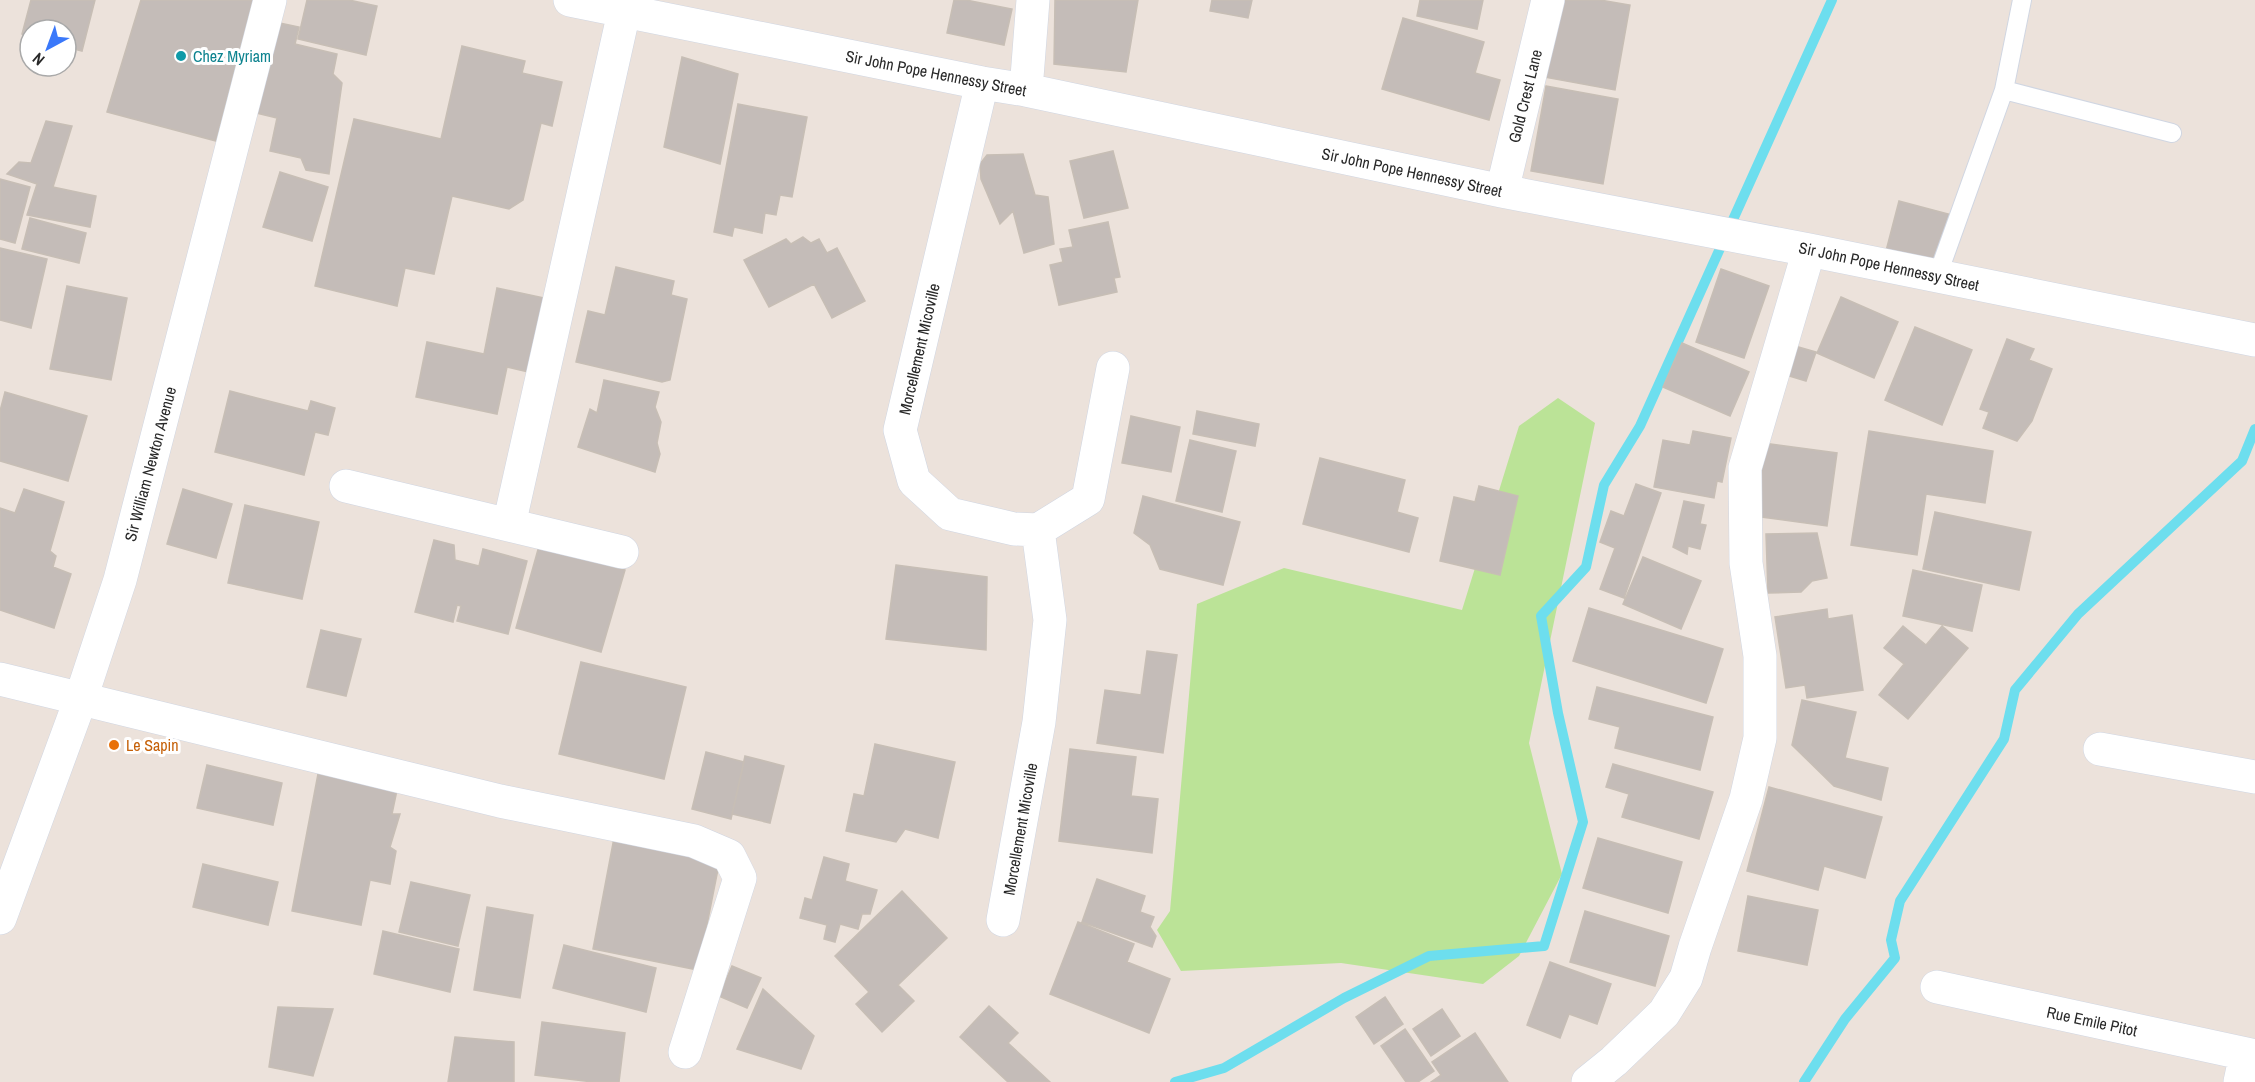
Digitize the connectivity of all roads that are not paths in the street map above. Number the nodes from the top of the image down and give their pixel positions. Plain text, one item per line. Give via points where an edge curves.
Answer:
1 (270, 0) edge
2 (570, 0) edge
3 (1033, 0) edge
4 (1548, 0) edge
5 (2022, 0) edge
6 (624, 12) junction
7 (982, 83) junction
8 (1026, 90) junction
9 (2004, 90) junction
10 (2172, 133) dead end
11 (1502, 191) junction
12 (1809, 250) junction
13 (1937, 277) junction
14 (2255, 340) edge
15 (1113, 368) dead end
16 (346, 486) dead end
17 (509, 525) junction
18 (1038, 530) junction
19 (622, 552) dead end
20 (0, 679) edge
21 (81, 698) junction
22 (2100, 749) dead end
23 (2255, 777) edge
24 (0, 918) edge
25 (1003, 920) dead end
26 (1937, 987) dead end
27 (685, 1052) dead end
28 (2247, 1064) edge
29 (1588, 1082) edge

1 - 21 street, Sir William Newton Avenue via 120,580
2 - 6 street, Sir John Pope Hennessy Street
3 - 8 street
4 - 11 street, Gold Crest Lane
5 - 9 lane
6 - 7 street, Sir John Pope Hennessy Street
6 - 17 street
7 - 8 street, Sir John Pope Hennessy Street
7 - 18 street, Morcellement Micoville via 900,430 914,481 950,514 1014,529
8 - 11 street, Sir John Pope Hennessy Street
9 - 10 lane
9 - 13 lane
11 - 12 street, Sir John Pope Hennessy Street
12 - 13 street, Sir John Pope Hennessy Street
12 - 29 street via 1745,468 1746,563 1760,656 1760,738 1746,800 1686,978 1664,1012
13 - 14 street, Sir John Pope Hennessy Street
15 - 18 street via 1088,499
16 - 17 street
17 - 19 street
18 - 25 street, Morcellement Micoville via 1050,620 1040,722
20 - 21 street
21 - 24 street, Sir William Newton Avenue
21 - 27 street via 500,801 694,841 729,856 740,878
22 - 23 street
26 - 28 street, Rue Emile Pitot

